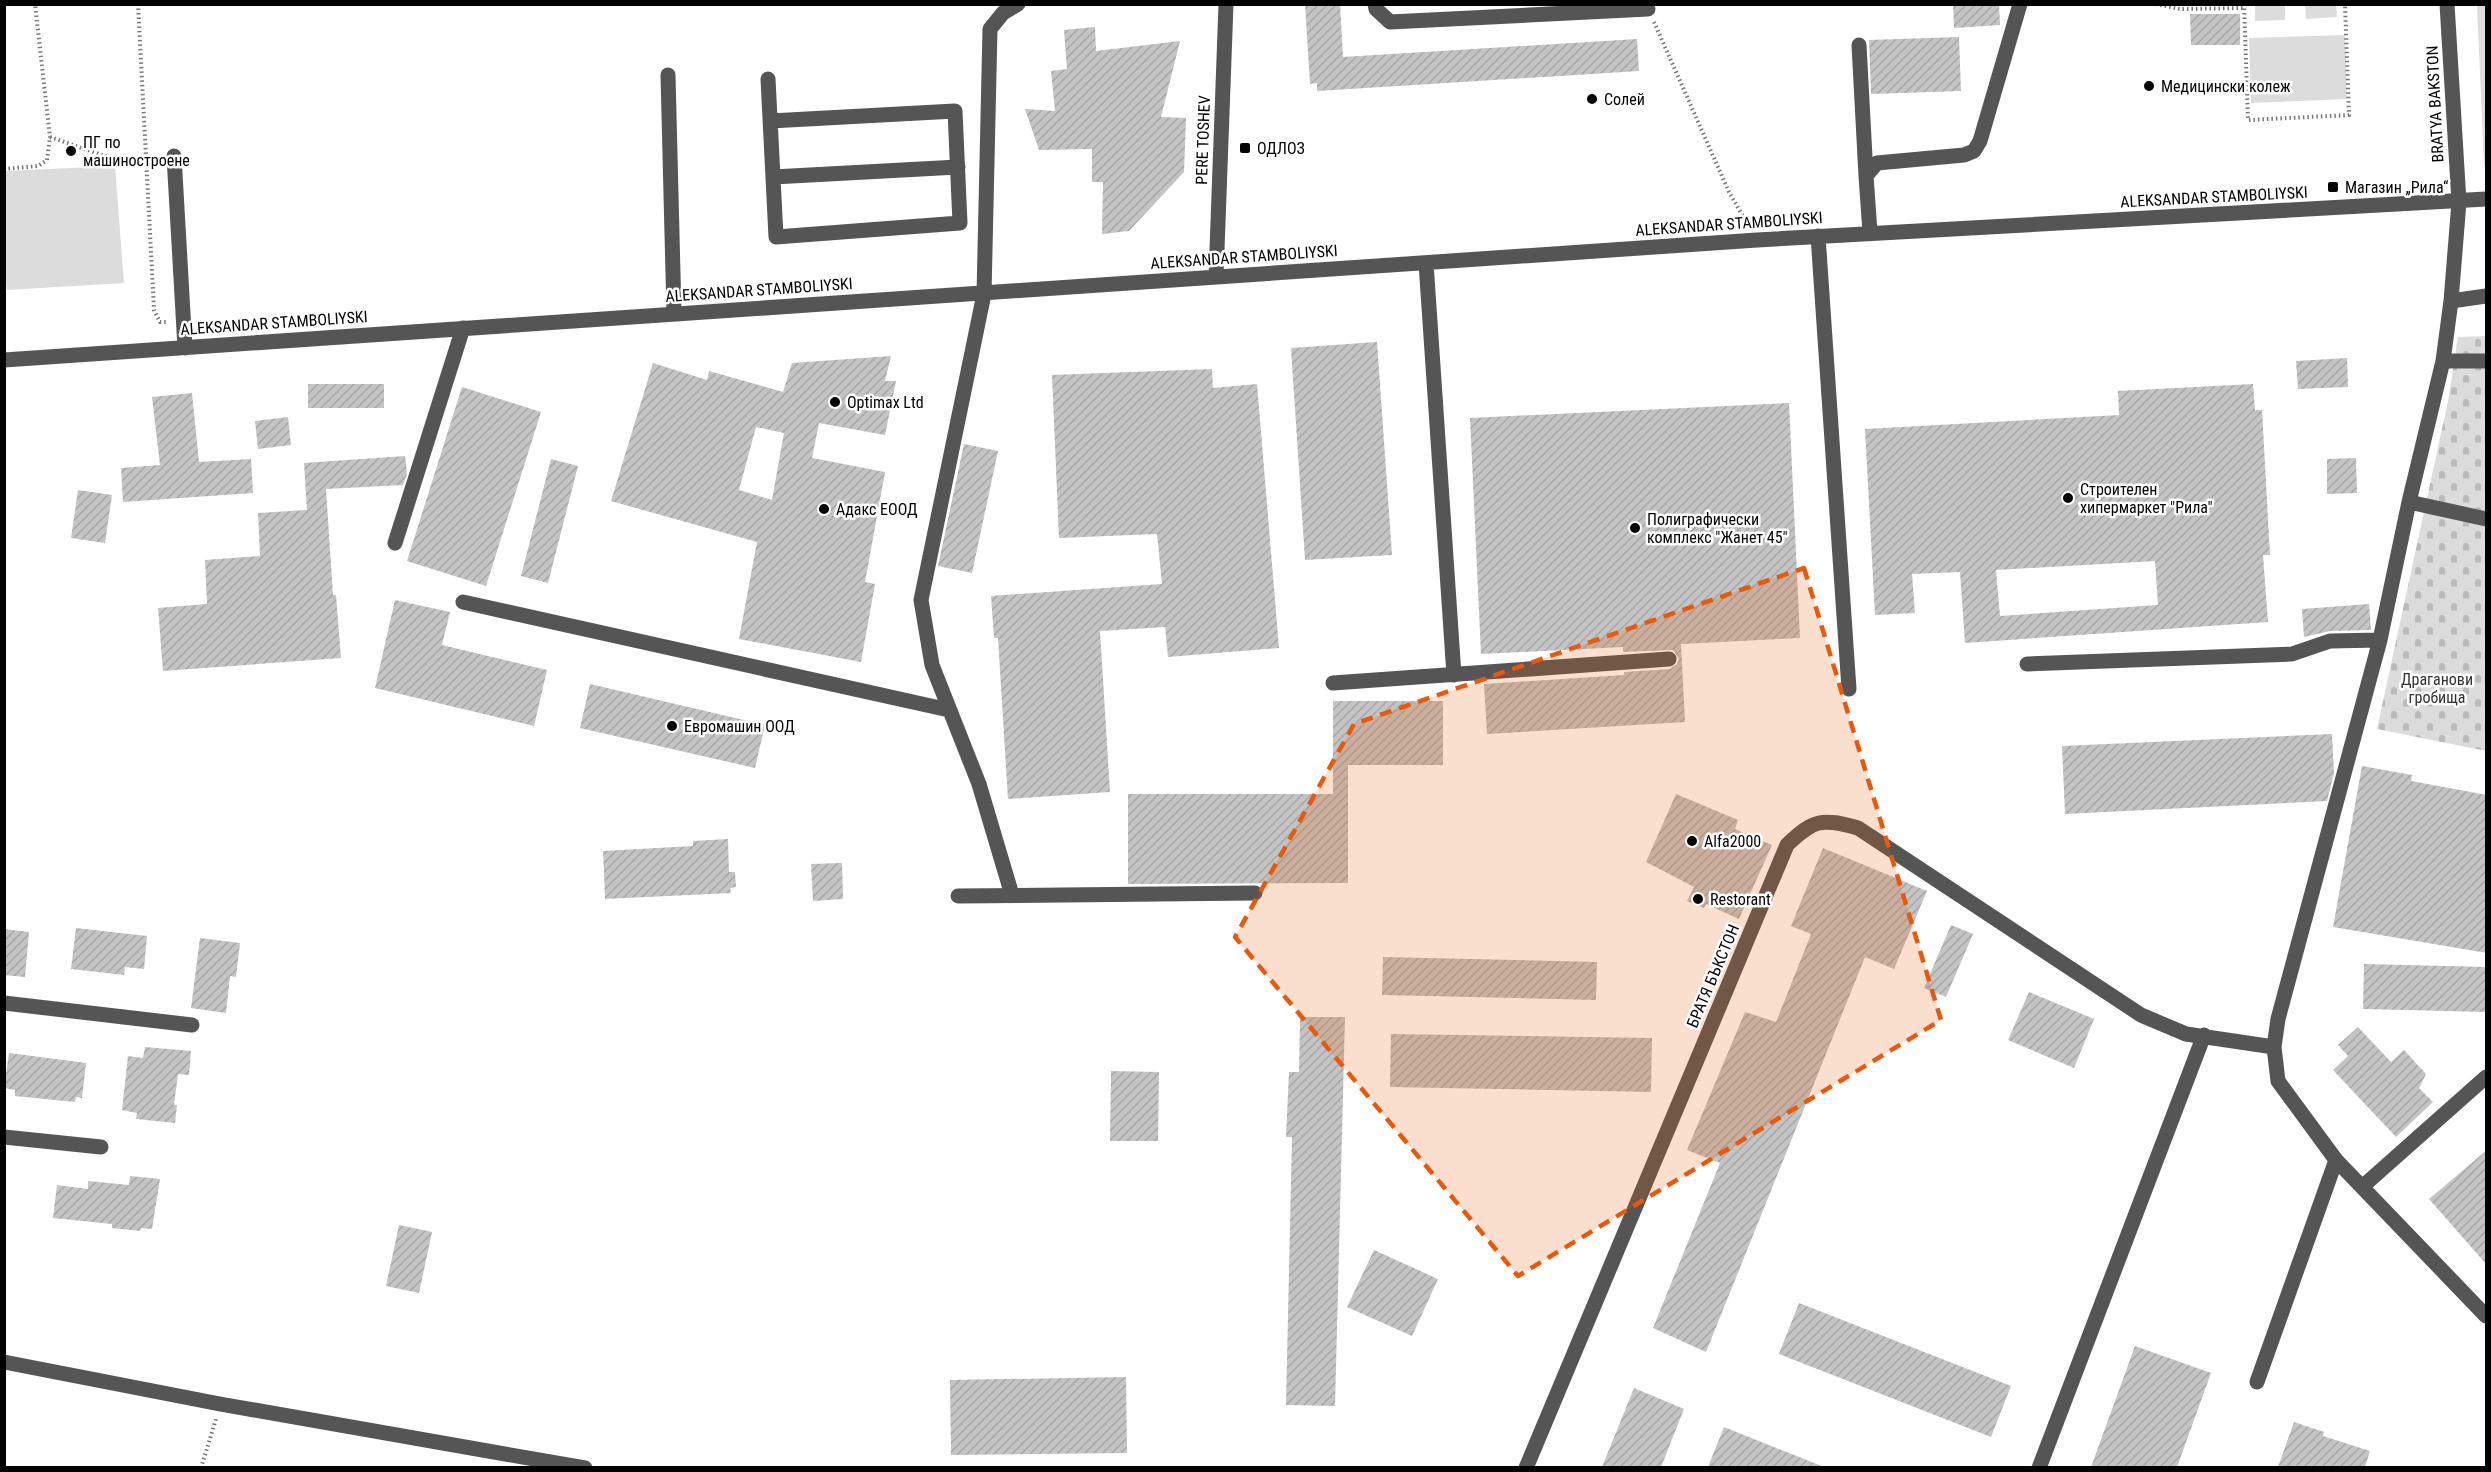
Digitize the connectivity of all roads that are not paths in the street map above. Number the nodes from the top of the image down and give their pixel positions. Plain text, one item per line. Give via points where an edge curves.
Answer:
1 (1018, 4) edge
2 (1226, 4) edge
3 (1375, 4) edge
4 (2020, 4) edge
5 (2447, 4) edge
6 (1648, 9) road end
7 (1859, 45) dead end
8 (668, 75) dead end
9 (768, 79) dead end
10 (770, 121) junction
11 (174, 156) dead end
12 (958, 167) junction
13 (1866, 176) junction
14 (773, 177) junction
15 (2487, 199) edge
16 (2459, 202) junction
17 (959, 203) junction
18 (987, 203) junction
19 (1870, 232) junction
20 (1818, 236) junction
21 (1426, 263) junction
22 (1216, 277) junction
23 (984, 294) junction
24 (2487, 296) edge
25 (2451, 301) junction
26 (674, 313) junction
27 (463, 328) junction
28 (185, 348) junction
29 (4, 360) edge
30 (2443, 361) junction
31 (2487, 361) edge
32 (2409, 502) junction
33 (2487, 519) edge
34 (395, 543) dead end
35 (463, 602) dead end
36 (2380, 640) junction
37 (1669, 659) dead end
38 (2027, 664) dead end
39 (1454, 675) junction
40 (1334, 683) dead end
41 (1849, 689) dead end
42 (949, 710) junction
43 (1255, 893) dead end
44 (1012, 895) junction
45 (958, 896) dead end
46 (4, 1003) edge
47 (192, 1025) dead end
48 (2204, 1035) junction
49 (2274, 1047) junction
50 (2487, 1077) edge
51 (4, 1137) edge
52 (101, 1147) dead end
53 (2336, 1160) junction
54 (2362, 1187) junction
55 (2487, 1316) edge
56 (4, 1362) edge
57 (2257, 1382) dead end
58 (585, 1467) edge
59 (1526, 1467) edge
60 (2038, 1467) edge

1 - 18 street via 1003,13 990,29
2 - 22 street, PERE TOSHEV
3 - 6 street via 1390,22
4 - 13 street via 1974,151 1876,163
5 - 16 street, BRATYA BAKSTON
7 - 13 street
8 - 26 street
9 - 10 street
10 - 12 street via 955,111
10 - 14 street
11 - 28 street
12 - 14 street
12 - 17 street
13 - 19 street
14 - 17 street via 776,237 960,223
15 - 16 street, ALEKSANDAR STAMBOLIYSKI
16 - 19 street, ALEKSANDAR STAMBOLIYSKI
16 - 25 street, BRATYA BAKSTON
17 - 18 street
18 - 23 street
19 - 20 street, ALEKSANDAR STAMBOLIYSKI
20 - 21 street, ALEKSANDAR STAMBOLIYSKI
20 - 41 street
21 - 22 street, ALEKSANDAR STAMBOLIYSKI
21 - 39 street
22 - 23 street, ALEKSANDAR STAMBOLIYSKI
23 - 26 street, ALEKSANDAR STAMBOLIYSKI
23 - 42 street via 921,600 932,665
24 - 25 street
25 - 30 street, BRATYA BAKSTON
26 - 27 street, ALEKSANDAR STAMBOLIYSKI
27 - 28 street, ALEKSANDAR STAMBOLIYSKI
27 - 34 street
28 - 29 street, ALEKSANDAR STAMBOLIYSKI
30 - 31 street
30 - 32 street, BRATYA BAKSTON
32 - 33 street
32 - 36 street, BRATYA BAKSTON
35 - 42 street
36 - 38 street via 2330,641 2292,654
36 - 49 street, BRATYA BAKSTON via 2278,1019
37 - 39 street
39 - 40 street
42 - 44 street via 979,784
43 - 44 street
44 - 45 street
46 - 47 street
48 - 49 street, БРАТЯ БЪКСТОН
48 - 59 street, БРАТЯ БЪКСТОН via 2186,1034 2141,1015 1858,828 1829,820 1805,828 1787,845
48 - 60 street
49 - 53 street, BRATYA BAKSTON via 2278,1082
50 - 54 street
51 - 52 street
53 - 54 street, BRATYA BAKSTON
53 - 57 street
54 - 55 street, BRATYA BAKSTON
56 - 58 street

